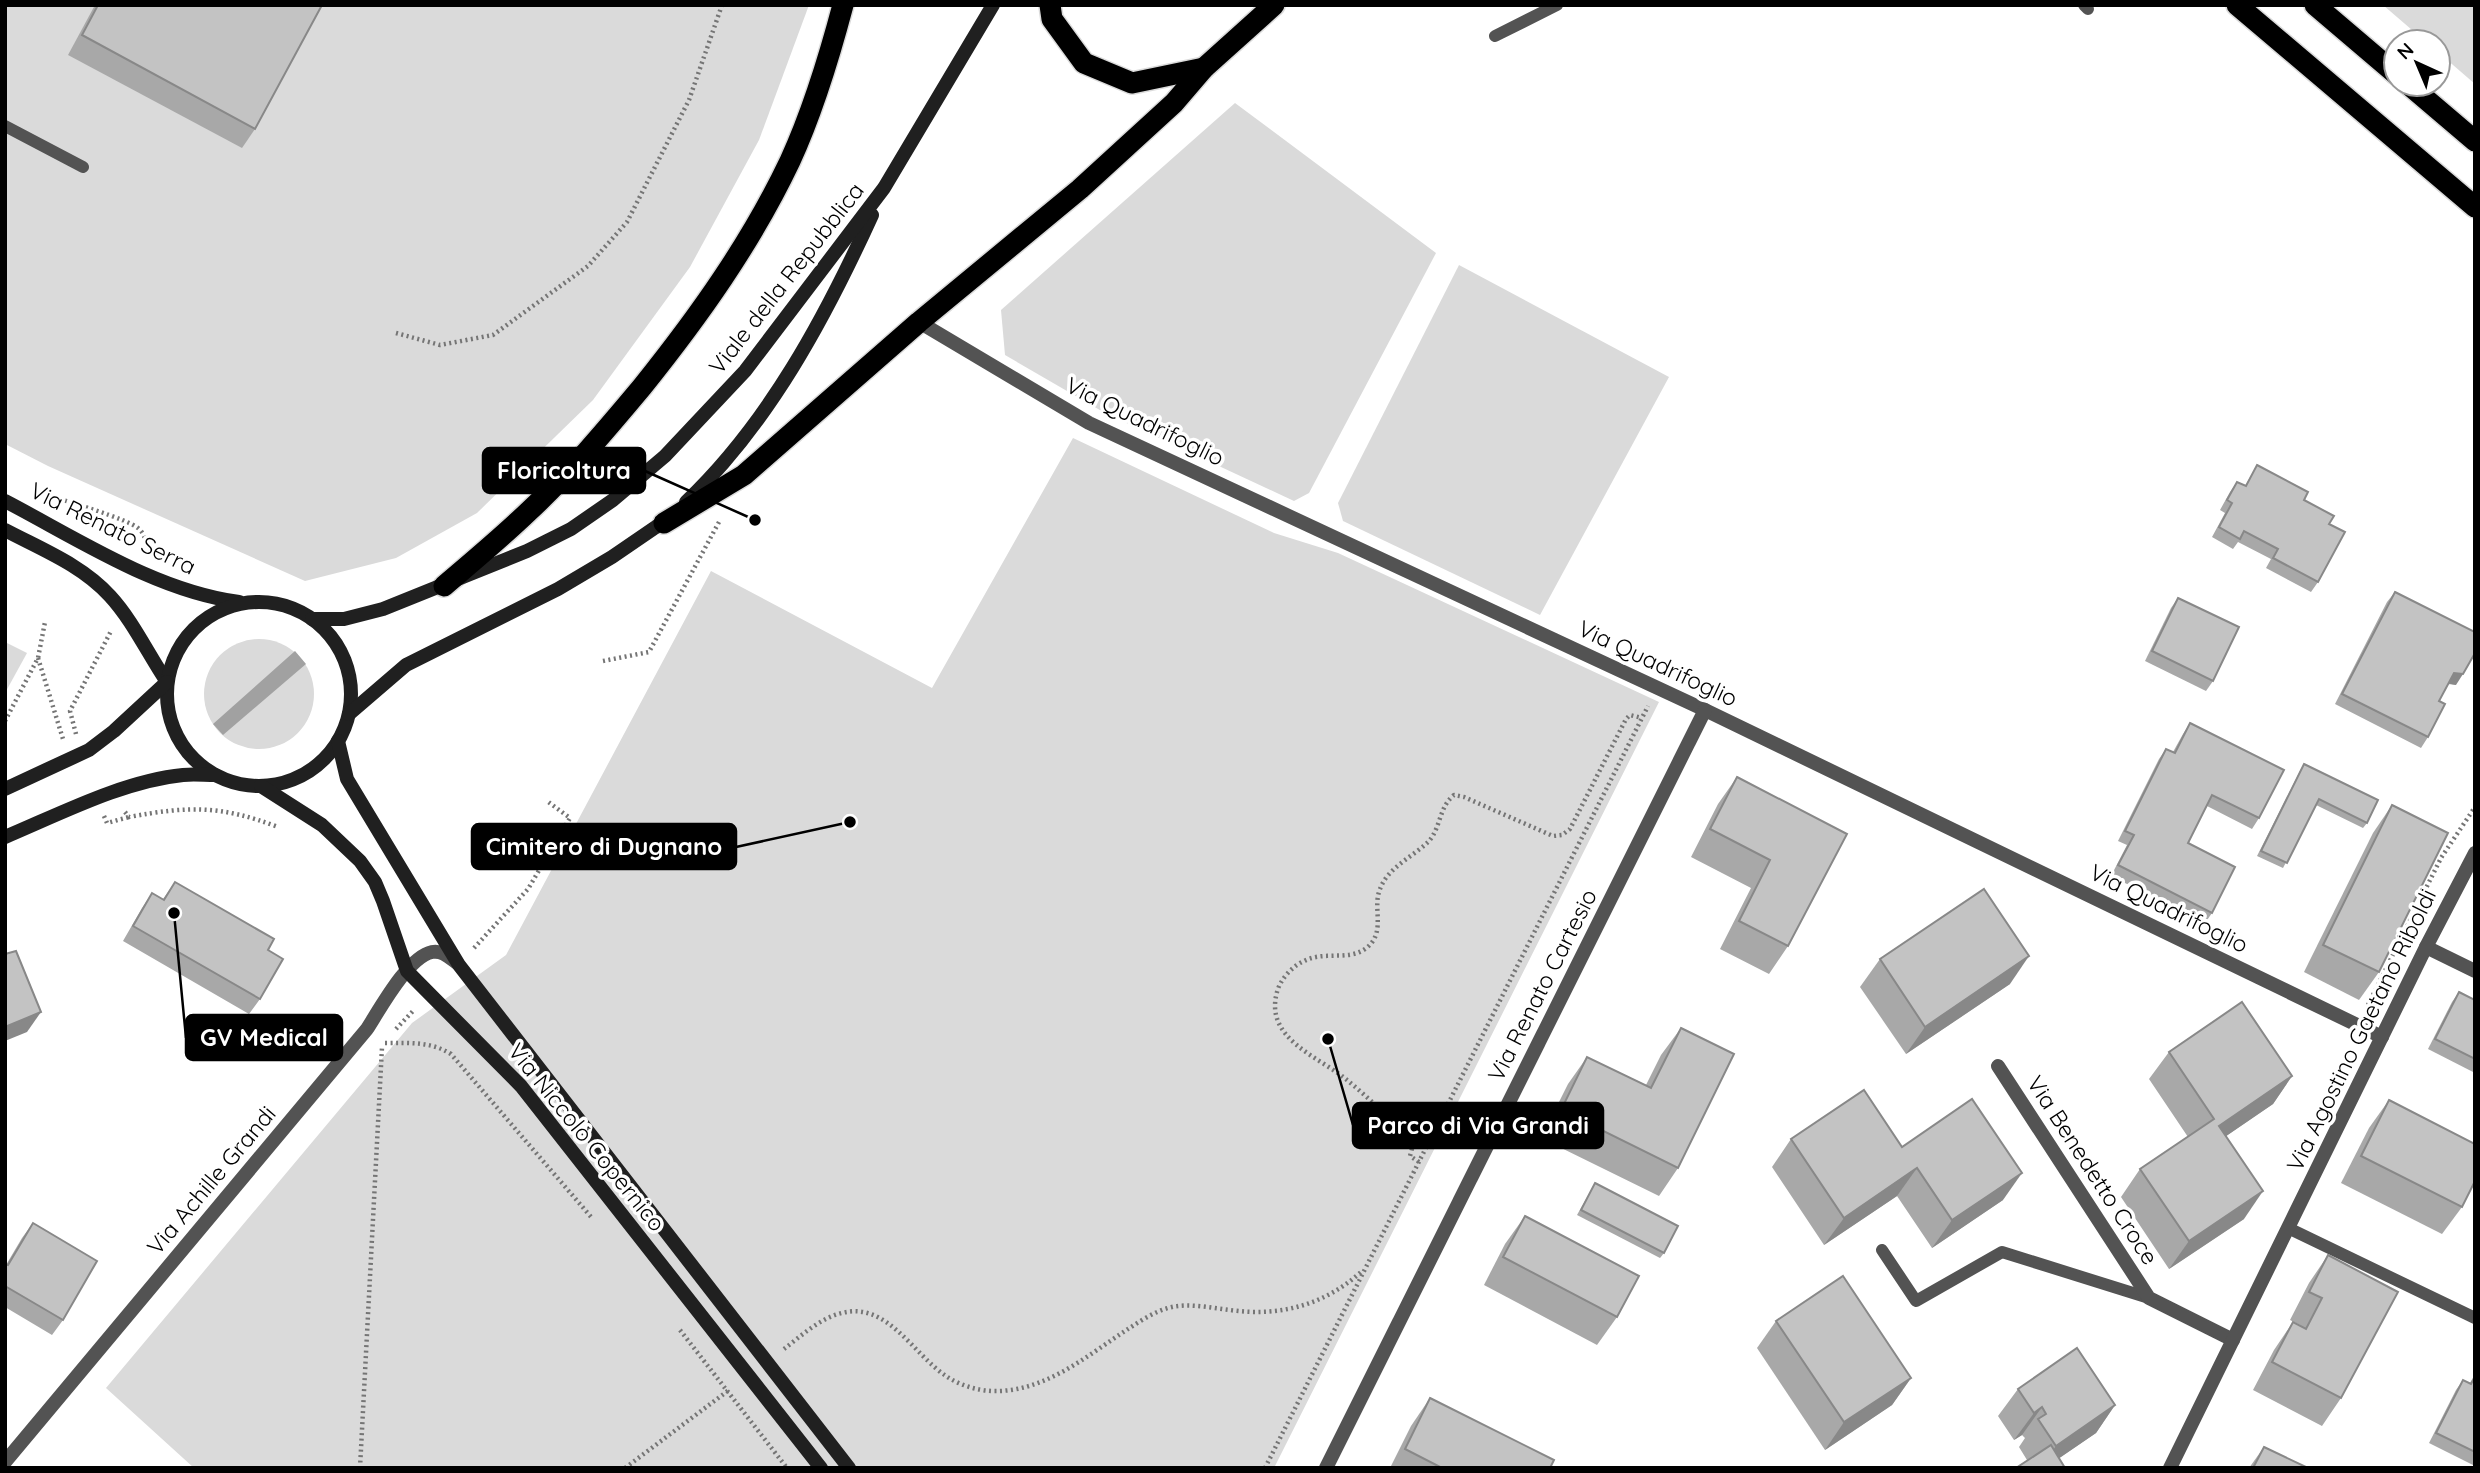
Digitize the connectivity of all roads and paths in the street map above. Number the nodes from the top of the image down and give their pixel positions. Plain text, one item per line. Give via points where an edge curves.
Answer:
1 (722, 5) edge
2 (843, 5) edge
3 (993, 5) edge
4 (1050, 5) edge
5 (1275, 5) edge
6 (1557, 5) edge
7 (2237, 5) edge
8 (2315, 5) edge
9 (1495, 36) dead end
10 (2382, 62) edge
11 (1203, 68) junction
12 (2424, 98) edge
13 (5, 127) edge
14 (2475, 141) edge
15 (83, 167) dead end
16 (884, 188) junction
17 (2475, 207) edge
18 (919, 322) junction
19 (396, 332) dead end
20 (744, 475) junction
21 (41, 492) dead end
22 (5, 501) edge
23 (664, 523) junction
24 (5, 530) edge
25 (140, 571) junction
26 (444, 586) junction
27 (244, 603) junction
28 (122, 611) junction
29 (312, 619) junction
30 (45, 622) dead end
31 (603, 661) dead end
32 (167, 682) junction
33 (1650, 701) dead end
34 (1705, 710) junction
35 (349, 714) junction
36 (1642, 718) junction
37 (5, 721) edge
38 (338, 741) junction
39 (89, 750) junction
40 (215, 775) junction
41 (261, 786) junction
42 (5, 789) edge
43 (114, 793) junction
44 (547, 800) dead end
45 (281, 828) dead end
46 (5, 837) edge
47 (2475, 853) edge
48 (2426, 947) junction
49 (459, 965) junction
50 (407, 971) junction
51 (2475, 971) edge
52 (429, 995) junction
53 (2382, 1037) junction
54 (382, 1043) junction
55 (1998, 1066) dead end
56 (1419, 1162) junction
57 (598, 1226) dead end
58 (2288, 1228) junction
59 (1882, 1250) dead end
60 (1365, 1268) junction
61 (2149, 1298) junction
62 (2475, 1318) edge
63 (676, 1325) dead end
64 (2232, 1340) junction
65 (767, 1362) junction
66 (749, 1376) junction
67 (727, 1391) junction
68 (5, 1462) edge
69 (360, 1468) edge
70 (625, 1468) edge
71 (787, 1468) edge
72 (821, 1468) edge
73 (849, 1468) edge
74 (1265, 1468) edge
75 (1326, 1468) edge
76 (2169, 1468) edge

1 - 19 path via 689,100 627,222 588,266 494,335 440,345
2 - 26 highway via 827,65 791,159 727,273 671,351 581,458
3 - 16 main road
4 - 11 highway via 1052,19 1084,63 1132,83
5 - 11 highway
6 - 9 lane
7 - 17 highway
8 - 10 highway
11 - 18 highway via 1174,103 1080,189
12 - 14 highway
13 - 15 lane
16 - 23 main road, Viale della Repubblica via 847,268 769,404 710,480
16 - 26 main road, Viale della Repubblica via 745,371 665,456 571,529
18 - 20 highway
18 - 34 street, Via Quadrifoglio via 1089,423
20 - 23 highway
20 - 31 path via 649,652
21 - 25 path via 139,529 146,541
22 - 25 main road, Via Renato Serra
23 - 35 main road, Viale della Repubblica via 558,589 407,665
24 - 28 main road via 77,568
25 - 27 main road, Via Renato Serra via 192,593
26 - 29 main road, Viale della Repubblica via 344,619
27 - 29 main road via 269,602
27 - 32 main road via 208,617 189,634 175,656
28 - 32 main road
28 - 39 path via 70,711 76,733
29 - 35 main road via 332,638 344,659 350,684
30 - 37 path via 38,658
32 - 39 main road
32 - 40 main road via 171,724 180,742
33 - 36 path
34 - 53 street, Via Quadrifoglio
34 - 75 street, Via Renato Cartesio
35 - 38 main road
36 - 56 path
36 - 56 path via 1630,715 1626,719 1570,829 1562,835 1553,836 1454,795 1446,802 1437,830 1381,885 1378,928 1365,949 1350,956 1323,955 1304,961 1279,985 1274,1017 1283,1033 1346,1079 1411,1138 1410,1156
38 - 41 main road via 307,772
38 - 49 main road, Via Niccolò Copernico via 346,779
39 - 42 main road
40 - 41 main road
40 - 43 main road via 183,775
41 - 50 main road, Via Niccolò Copernico via 322,825 360,861 383,901
43 - 45 path via 129,817 221,810
43 - 46 main road
44 - 49 path via 570,818 528,889
47 - 48 street, Via Agostino Gaetano Riboldi
48 - 51 street
48 - 53 street, Via Agostino Gaetano Riboldi
49 - 50 street, Via Achille Grandi via 442,952 431,952
49 - 65 main road, Via Niccolò Copernico
50 - 52 main road, Via Niccolò Copernico
50 - 68 street, Via Achille Grandi via 367,1029
52 - 54 path
52 - 66 main road, Via Niccolò Copernico via 521,1086
53 - 58 street, Via Agostino Gaetano Riboldi
54 - 57 path via 426,1043 451,1054
54 - 69 path
55 - 61 street, Via Benedetto Croce
56 - 60 path
58 - 62 lane
58 - 64 street, Via Agostino Gaetano Riboldi
59 - 61 lane, Via Benedetto Croce via 1916,1301 2002,1252
60 - 65 path via 1329,1296 1278,1312 1173,1307 1148,1316 1041,1384 1015,1390 967,1387 945,1376 885,1321 866,1313 843,1312 820,1322
60 - 74 path
61 - 64 street, Via Benedetto Croce
63 - 67 path
64 - 76 street, Via Agostino Gaetano Riboldi
65 - 73 main road, Via Niccolò Copernico
66 - 67 path
66 - 72 main road, Via Niccolò Copernico
67 - 70 path
67 - 71 path

